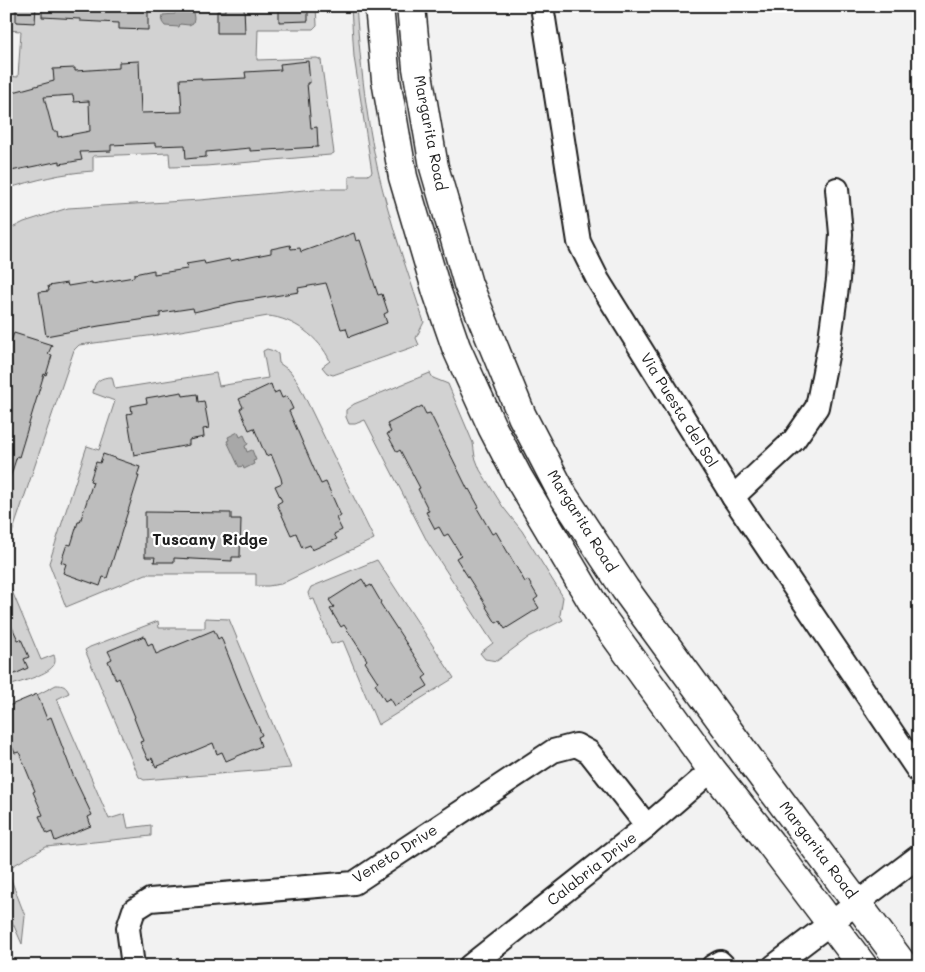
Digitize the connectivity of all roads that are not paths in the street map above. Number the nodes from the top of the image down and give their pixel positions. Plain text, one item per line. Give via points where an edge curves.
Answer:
1 (379, 6) edge
2 (411, 6) edge
3 (542, 6) edge
4 (837, 188) dead end
5 (733, 497) junction
6 (712, 770) junction
7 (919, 772) edge
8 (647, 826) junction
9 (919, 856) edge
10 (858, 903) junction
11 (832, 923) junction
12 (133, 966) edge
13 (470, 966) edge
14 (774, 966) edge
15 (863, 966) edge
16 (904, 966) edge

1 - 6 main road, Margarita Road via 386,80 404,177 456,347 518,477 600,615
2 - 10 main road, Margarita Road via 417,68 434,167 468,284 522,416 563,495 625,589
3 - 5 street, Via Puesta del Sol via 579,242 598,280
4 - 5 street via 841,234 838,280 817,407 794,440
5 - 7 street, Via Puesta del Sol
6 - 8 street, Calabria Drive
6 - 11 main road, Margarita Road
8 - 12 street, Veneto Drive via 589,752 576,745 553,751 354,883 150,900 134,910 128,928
8 - 13 street, Calabria Drive
9 - 10 street
10 - 11 street
10 - 16 main road, Margarita Road
11 - 14 street
11 - 15 main road, Margarita Road

